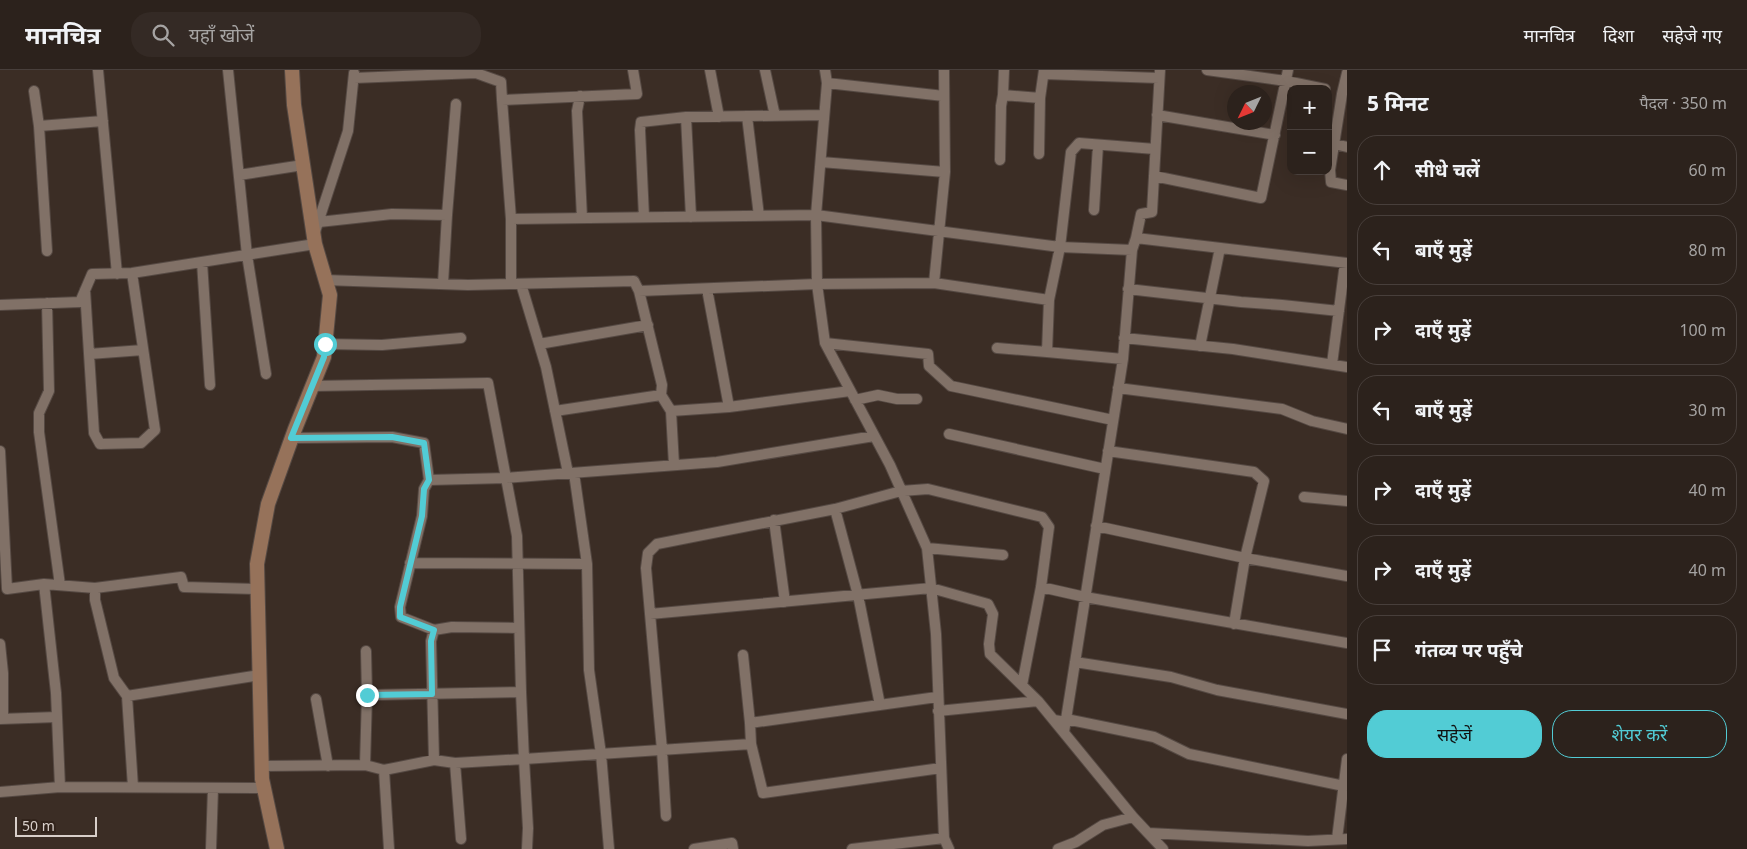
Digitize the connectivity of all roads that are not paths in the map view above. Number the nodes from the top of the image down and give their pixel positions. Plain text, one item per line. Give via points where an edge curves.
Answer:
1 (98, 70) edge
2 (228, 70) edge
3 (292, 70) edge
4 (633, 70) edge
5 (710, 70) edge
6 (765, 70) edge
7 (825, 70) edge
8 (944, 70) edge
9 (1004, 70) edge
10 (1207, 70) edge
11 (1044, 72) edge
12 (1242, 72) edge
13 (1347, 73) edge
14 (354, 74) edge
15 (1160, 74) edge
16 (1287, 75) edge
17 (827, 83) junction
18 (1316, 85) edge
19 (1332, 90) edge
20 (34, 91) dead end
21 (1345, 93) edge
22 (1003, 95) junction
23 (580, 96) junction
24 (944, 96) junction
25 (1040, 98) junction
26 (502, 100) junction
27 (456, 104) dead end
28 (824, 115) junction
29 (1157, 115) junction
30 (747, 116) junction
31 (775, 116) junction
32 (686, 117) junction
33 (719, 117) junction
34 (103, 122) junction
35 (39, 126) junction
36 (1275, 135) junction
37 (1334, 144) junction
38 (1098, 145) junction
39 (1347, 147) edge
40 (1156, 149) junction
41 (1039, 154) dead end
42 (1000, 160) dead end
43 (821, 162) junction
44 (304, 165) junction
45 (945, 172) junction
46 (239, 175) junction
47 (1154, 176) junction
48 (1347, 185) edge
49 (1094, 210) dead end
50 (446, 215) junction
51 (816, 215) junction
52 (758, 216) junction
53 (644, 217) junction
54 (690, 217) junction
55 (582, 218) junction
56 (511, 219) junction
57 (319, 222) junction
58 (939, 231) junction
59 (1136, 238) junction
60 (315, 240) junction
61 (1060, 246) junction
62 (1220, 248) junction
63 (1132, 250) junction
64 (47, 251) dead end
65 (247, 255) junction
66 (202, 262) junction
67 (1346, 263) edge
68 (132, 273) junction
69 (118, 274) junction
70 (325, 280) junction
71 (934, 283) junction
72 (443, 284) junction
73 (516, 284) junction
74 (817, 284) junction
75 (707, 288) junction
76 (1128, 289) junction
77 (85, 290) junction
78 (639, 291) junction
79 (1210, 298) junction
80 (1049, 300) junction
81 (48, 303) junction
82 (0, 305) edge
83 (1339, 312) junction
84 (648, 325) junction
85 (461, 338) dead end
86 (1124, 338) junction
87 (825, 343) junction
88 (325, 344) junction
89 (539, 344) junction
90 (1200, 346) junction
91 (997, 348) dead end
92 (143, 350) junction
93 (1047, 352) junction
94 (89, 354) junction
95 (1123, 359) junction
96 (1332, 364) junction
97 (1347, 367) edge
98 (266, 374) dead end
99 (210, 385) dead end
100 (312, 386) junction
101 (1118, 388) junction
102 (661, 395) junction
103 (853, 395) junction
104 (917, 399) dead end
105 (729, 407) junction
106 (555, 411) junction
107 (671, 411) junction
108 (1113, 420) junction
109 (1347, 429) edge
110 (949, 434) dead end
111 (874, 436) junction
112 (291, 438) junction
113 (0, 451) edge
114 (1108, 451) junction
115 (674, 465) junction
116 (1105, 469) junction
117 (571, 473) junction
118 (506, 478) junction
119 (429, 480) junction
120 (902, 491) junction
121 (1304, 498) dead end
122 (1347, 501) edge
123 (835, 509) junction
124 (774, 520) junction
125 (1096, 526) junction
126 (927, 548) junction
127 (1003, 555) dead end
128 (1245, 558) junction
129 (410, 563) junction
130 (518, 564) junction
131 (587, 564) junction
132 (1347, 576) edge
133 (44, 584) junction
134 (60, 585) junction
135 (1041, 587) junction
136 (95, 588) junction
137 (931, 588) junction
138 (257, 589) junction
139 (4, 590) edge
140 (858, 595) junction
141 (1085, 597) junction
142 (785, 602) junction
143 (650, 614) junction
144 (1234, 624) junction
145 (519, 628) junction
146 (434, 630) junction
147 (0, 644) edge
148 (1347, 644) edge
149 (366, 651) dead end
150 (743, 655) dead end
151 (1075, 662) junction
152 (260, 675) junction
153 (1022, 685) junction
154 (521, 692) junction
155 (432, 694) junction
156 (367, 695) junction
157 (127, 696) junction
158 (937, 697) junction
159 (316, 699) dead end
160 (1038, 701) junction
161 (880, 705) junction
162 (938, 711) junction
163 (1347, 714) edge
164 (57, 717) junction
165 (2, 719) edge
166 (1066, 719) junction
167 (1054, 720) junction
168 (750, 723) junction
169 (1064, 732) junction
170 (751, 744) junction
171 (662, 750) junction
172 (601, 754) junction
173 (524, 759) junction
174 (1347, 759) edge
175 (434, 760) junction
176 (455, 763) junction
177 (365, 765) junction
178 (262, 766) junction
179 (328, 766) junction
180 (941, 768) junction
181 (384, 770) junction
182 (1346, 771) edge
183 (1344, 786) junction
184 (60, 787) junction
185 (133, 787) junction
186 (213, 788) junction
187 (264, 788) junction
188 (0, 792) edge
189 (666, 816) dead end
190 (1133, 817) junction
191 (1148, 833) junction
192 (944, 838) junction
193 (461, 839) dead end
194 (1342, 839) edge
195 (706, 848) edge
196 (211, 849) edge
197 (277, 849) edge
198 (389, 849) edge
199 (527, 849) edge
200 (609, 849) edge
201 (694, 849) edge
202 (733, 849) edge
203 (852, 849) edge
204 (949, 849) edge
205 (1058, 849) edge
206 (1163, 849) edge

1 - 34 street
2 - 46 street
3 - 44 street
4 - 23 street via 637,94
5 - 33 street
6 - 31 street
7 - 17 street
8 - 24 street
9 - 22 street
10 - 12 street
11 - 15 street
11 - 25 street
12 - 16 street
13 - 21 street
14 - 26 street via 476,73 501,82
14 - 57 street via 348,131
15 - 29 street
16 - 18 street
16 - 36 street
17 - 24 street
17 - 28 street
19 - 21 street
20 - 35 street
21 - 37 street
22 - 25 street
22 - 42 street
23 - 26 street
23 - 55 street via 577,111
24 - 45 street
25 - 41 street
26 - 56 street
27 - 50 street
28 - 31 street
28 - 43 street
29 - 36 street
29 - 40 street
30 - 31 street
30 - 33 street
30 - 52 street
32 - 33 street
32 - 53 street via 641,122
32 - 54 street
34 - 35 street
34 - 69 street
35 - 64 street
36 - 47 street via 1261,198
37 - 39 street
37 - 48 street via 1331,182
38 - 40 street
38 - 49 street
38 - 61 street via 1079,143 1071,152
40 - 47 street
43 - 45 street
43 - 51 street
44 - 46 street
44 - 60 street
45 - 58 street
46 - 65 street
47 - 59 street via 1152,212 1141,214
50 - 57 street via 392,214
50 - 72 street
51 - 52 street
51 - 58 street
51 - 74 street
52 - 54 street
53 - 54 street
53 - 55 street
55 - 56 street
56 - 73 street
57 - 60 street
58 - 61 street
58 - 71 street
59 - 62 street
59 - 63 street
60 - 65 street
60 - 70 street
61 - 63 street
61 - 80 street
62 - 67 street
62 - 79 street
63 - 76 street
65 - 66 street
65 - 98 street
66 - 68 street
66 - 99 street
67 - 83 street
68 - 69 street
68 - 92 street
69 - 77 street via 92,274
70 - 72 street
70 - 88 street via 330,295
71 - 74 street
71 - 80 street
72 - 73 street
73 - 78 street via 634,281
73 - 89 street
74 - 75 street
74 - 87 street
75 - 78 street
75 - 105 street
76 - 79 street
76 - 86 street
77 - 81 street via 80,302
77 - 94 street
78 - 84 street
79 - 83 street
79 - 90 street
80 - 93 street
81 - 82 street
81 - 134 street via 49,391 38,413
83 - 96 street
84 - 89 street
84 - 102 street via 662,385
85 - 88 street via 382,344
86 - 90 street
86 - 95 street
87 - 103 street
87 - 108 street via 928,354 929,366 951,386
88 - 100 street via 324,357
89 - 106 street
90 - 96 street
91 - 93 street
92 - 94 street
92 - 94 street via 155,430 141,443 100,444 94,433
93 - 95 street
95 - 101 street
96 - 97 street
100 - 112 street
100 - 118 street via 488,383
101 - 108 street
101 - 109 street via 1282,409 1312,421
102 - 106 street
102 - 107 street
103 - 104 street
103 - 105 street
103 - 111 street
105 - 107 street
106 - 117 street
107 - 115 street
108 - 114 street
110 - 116 street
111 - 115 street via 717,462
111 - 120 street
112 - 119 street via 392,437 424,443
112 - 138 street via 268,504 257,564
113 - 139 street
114 - 116 street
114 - 128 street via 1254,472 1264,481
115 - 117 street
116 - 125 street
117 - 118 street
117 - 131 street
118 - 119 street
118 - 130 street via 517,536
119 - 129 street via 424,489 422,516
120 - 123 street
120 - 126 street
120 - 135 street via 928,489 1042,517 1049,528
121 - 122 street
123 - 124 street
123 - 140 street
124 - 142 street
124 - 143 street via 657,544 648,553 646,568
125 - 128 street
125 - 141 street
126 - 127 street
126 - 137 street
128 - 132 street
128 - 144 street
129 - 130 street
129 - 146 street via 400,617
130 - 131 street
130 - 145 street
131 - 172 street via 589,670
133 - 134 street
133 - 139 street
133 - 164 street
134 - 136 street
135 - 141 street
135 - 153 street
136 - 138 street via 181,577 184,587
136 - 157 street via 114,678
137 - 140 street
137 - 153 street via 988,604 993,614 990,654
137 - 158 street
138 - 152 street
140 - 142 street
140 - 161 street
141 - 144 street
141 - 151 street
142 - 143 street
143 - 171 street
144 - 148 street
145 - 146 street via 452,627
145 - 154 street
146 - 155 street via 431,641
147 - 165 street
149 - 156 street
150 - 168 street
151 - 163 street
151 - 166 street
152 - 157 street
152 - 178 street
153 - 160 street
154 - 155 street
154 - 173 street
155 - 156 street
155 - 175 street
156 - 177 street
157 - 185 street
158 - 161 street
158 - 162 street
159 - 179 street
160 - 162 street
160 - 167 street
161 - 168 street
162 - 180 street
164 - 165 street
164 - 184 street
166 - 167 street via 1065,722
166 - 169 street
166 - 183 street via 1154,737 1189,754
167 - 169 street
168 - 170 street
169 - 190 street
170 - 171 street
170 - 180 street via 762,792
171 - 172 street
171 - 189 street
172 - 173 street
172 - 200 street
173 - 176 street
173 - 199 street
174 - 182 street
175 - 176 street
175 - 181 street
176 - 193 street
177 - 179 street
177 - 181 street
178 - 179 street
178 - 187 street
180 - 192 street
181 - 198 street
182 - 183 street
183 - 194 street
184 - 185 street
184 - 188 street
185 - 186 street
186 - 187 street
186 - 196 street
187 - 197 street
190 - 191 street
190 - 205 street via 1103,825
191 - 194 street via 1308,841
191 - 206 street
192 - 203 street
192 - 204 street
195 - 201 street
195 - 202 street via 732,843

